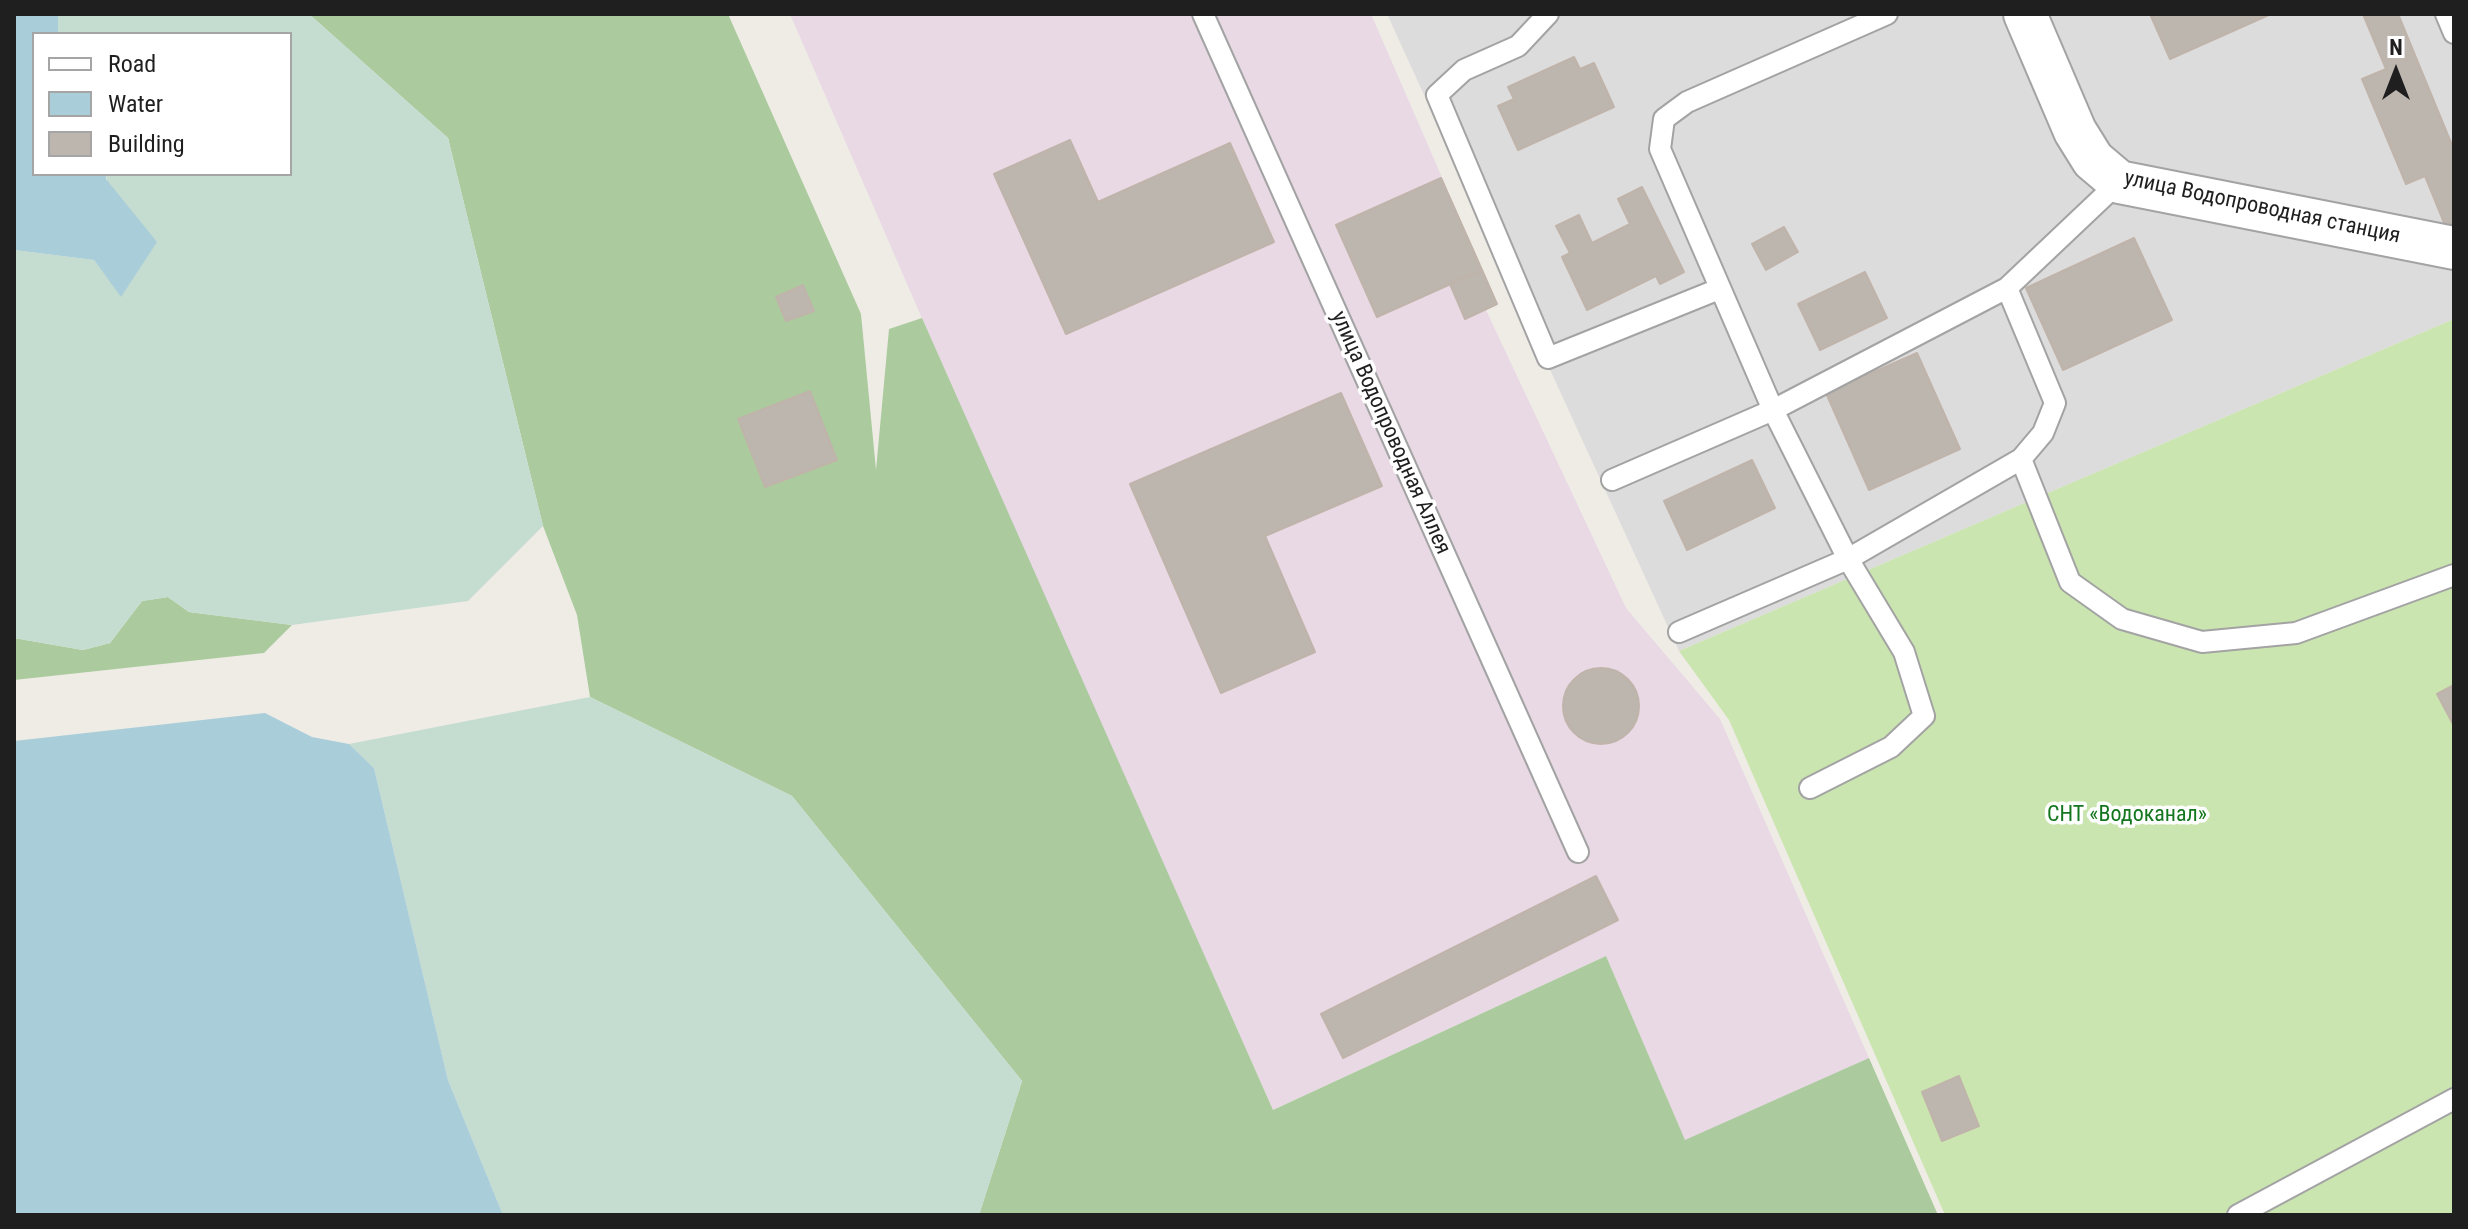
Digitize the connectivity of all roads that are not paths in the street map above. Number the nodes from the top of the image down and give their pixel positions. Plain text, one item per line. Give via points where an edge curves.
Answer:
1 (1203, 14) edge
2 (1548, 14) edge
3 (1887, 14) edge
4 (2025, 14) edge
5 (2446, 14) edge
6 (2454, 33) edge
7 (2119, 182) junction
8 (2454, 248) edge
9 (2007, 288) junction
10 (1719, 289) junction
11 (1773, 410) junction
12 (2021, 459) junction
13 (1612, 480) dead end
14 (1848, 559) junction
15 (2454, 575) edge
16 (1679, 632) dead end
17 (1810, 788) dead end
18 (1578, 852) dead end
19 (2454, 1099) edge
20 (2238, 1215) edge

1 - 18 lane, улица Водопроводная Аллея
2 - 10 lane via 1518,46 1464,70 1437,95 1548,358
3 - 10 lane via 1687,102 1664,119 1660,149
4 - 7 street, улица Водопроводная станция via 2075,131 2093,160
5 - 6 lane
7 - 8 street, улица Водопроводная станция
7 - 9 lane
9 - 11 lane
9 - 12 lane via 2055,403 2043,433
10 - 11 lane
11 - 13 lane
11 - 14 lane
12 - 14 lane
12 - 15 lane via 2070,582 2122,619 2202,642 2296,633
14 - 16 lane
14 - 17 lane via 1904,652 1924,716 1891,747
19 - 20 lane

